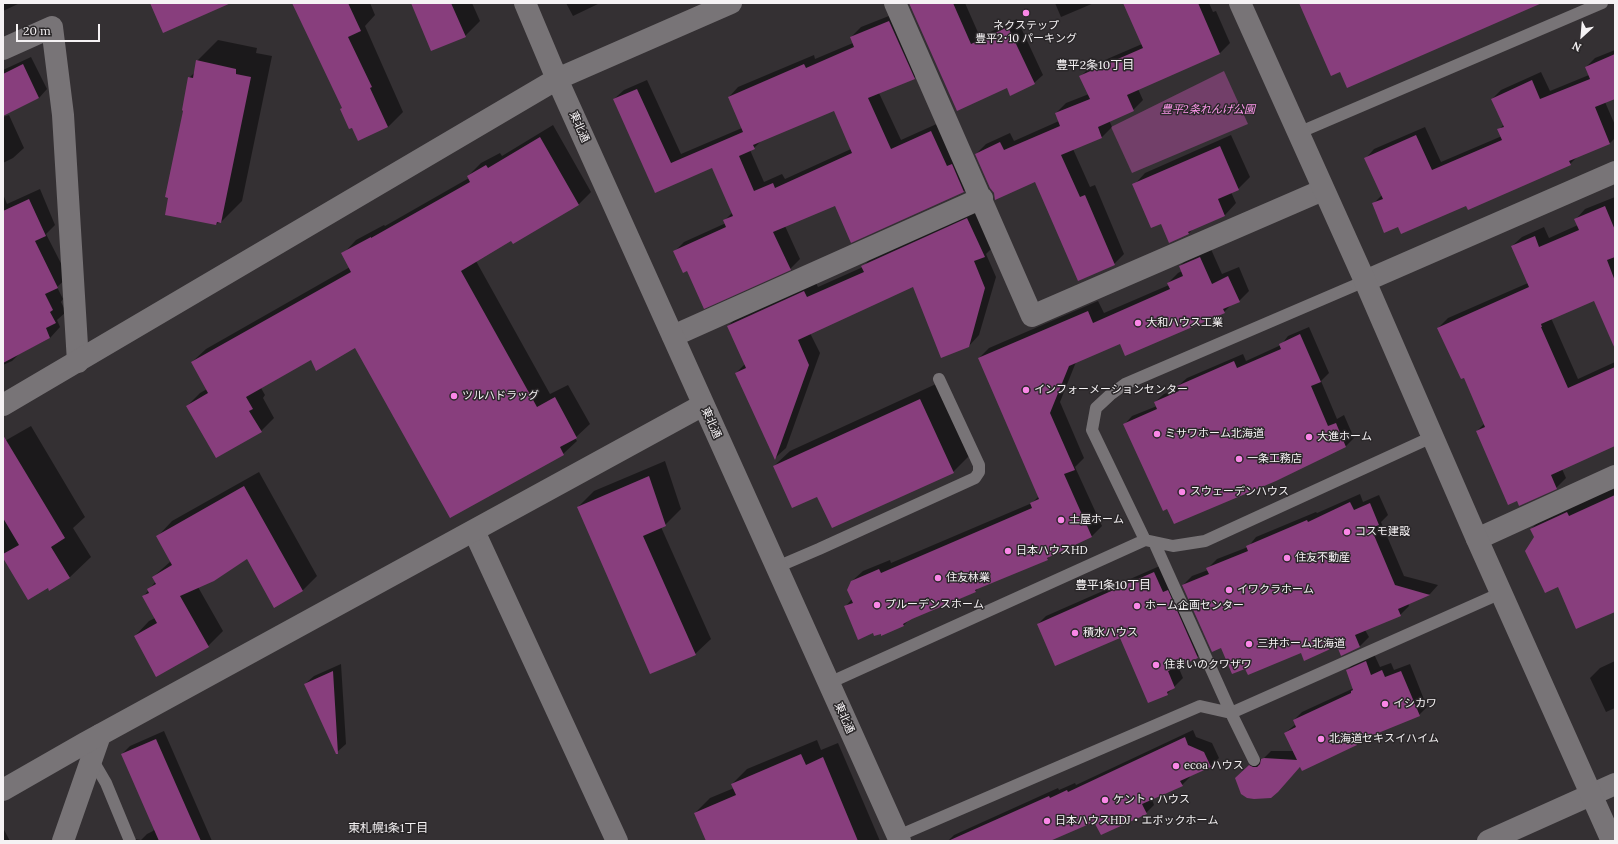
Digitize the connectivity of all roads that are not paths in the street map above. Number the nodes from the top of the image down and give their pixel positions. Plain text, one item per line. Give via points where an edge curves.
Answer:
1 (525, 3) edge
2 (731, 3) edge
3 (894, 3) edge
4 (1240, 3) edge
5 (1602, 3) edge
6 (3, 49) edge
7 (557, 80) junction
8 (1298, 133) junction
9 (1613, 177) edge
10 (1323, 190) junction
11 (982, 198) junction
12 (1365, 281) junction
13 (673, 336) junction
14 (78, 362) junction
15 (939, 379) dead end
16 (3, 405) edge
17 (703, 405) junction
18 (1432, 437) junction
19 (1615, 476) edge
20 (474, 531) junction
21 (1477, 539) junction
22 (1149, 541) junction
23 (777, 567) junction
24 (1501, 593) junction
25 (829, 683) junction
26 (1231, 713) junction
27 (92, 746) junction
28 (1254, 760) dead end
29 (1615, 784) edge
30 (3, 790) edge
31 (1592, 794) junction
32 (899, 838) edge
33 (63, 841) edge
34 (130, 841) edge
35 (617, 841) edge
36 (1488, 841) edge
37 (1612, 841) edge

1 - 7 street, 東北通
2 - 7 street
3 - 11 street
4 - 8 street
5 - 8 lane
6 - 14 street via 52,27 63,115
7 - 13 street, 東北通
7 - 14 street
8 - 10 street
9 - 12 street
10 - 11 street via 1032,316
10 - 12 street
11 - 13 street
12 - 18 street
12 - 22 lane via 1126,384 1096,408 1092,430
13 - 17 street, 東北通
14 - 16 street
15 - 23 lane via 979,465 979,472 975,478
17 - 20 street
17 - 23 street, 東北通
18 - 21 street
18 - 22 lane via 1205,541 1173,546
19 - 21 street
20 - 27 street
20 - 35 street
21 - 24 street
22 - 25 lane
22 - 26 lane
23 - 25 street, 東北通
24 - 26 lane
24 - 31 street
25 - 32 street, 東北通
26 - 28 lane
26 - 32 lane via 1200,706
27 - 30 street via 40,769
27 - 33 street
27 - 34 lane
29 - 31 street
31 - 36 street
31 - 37 street

